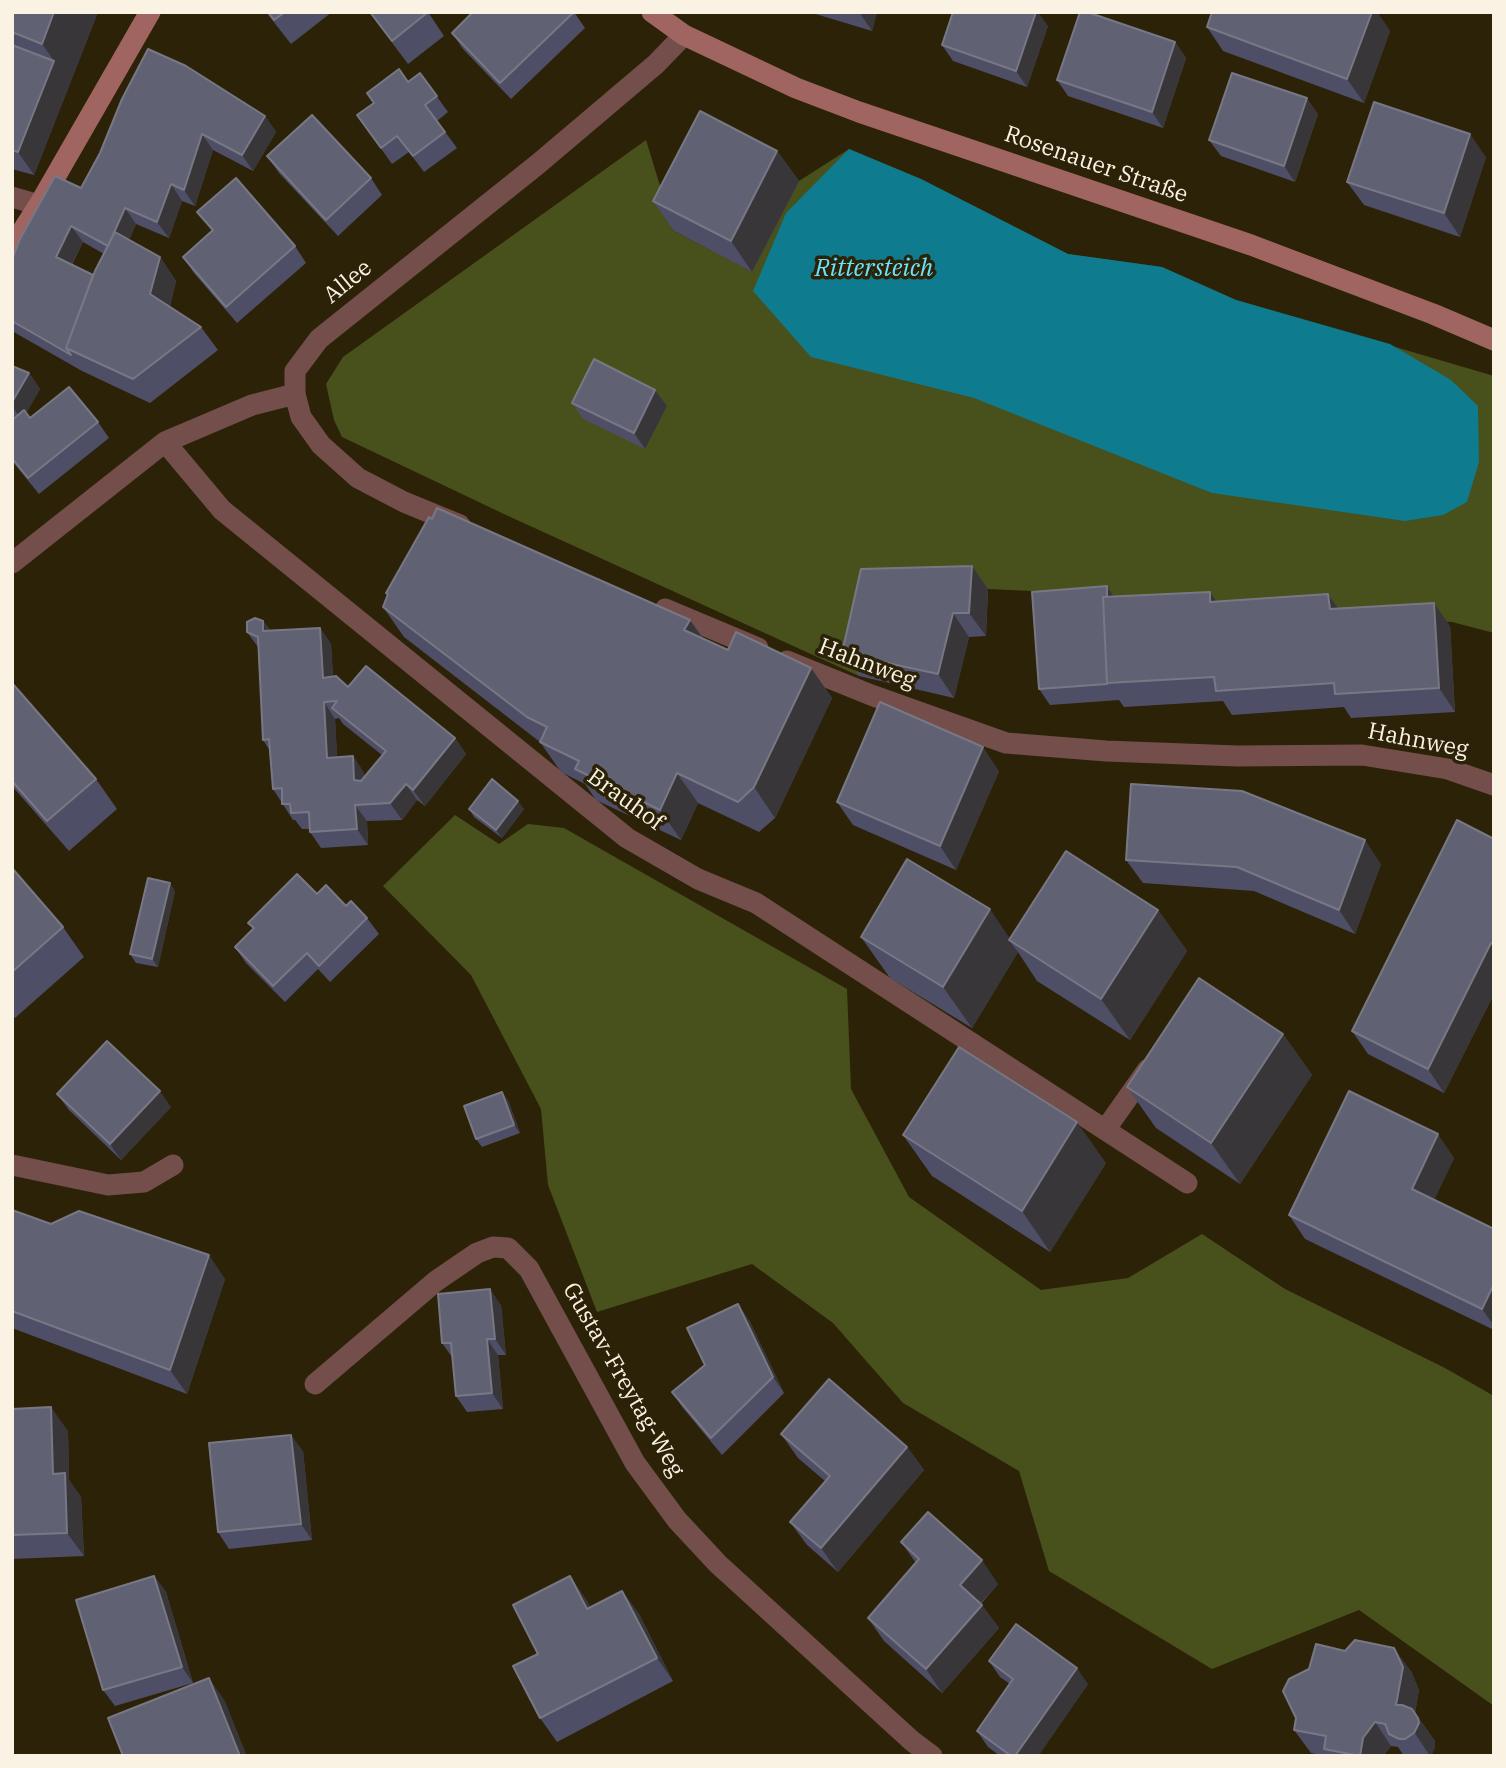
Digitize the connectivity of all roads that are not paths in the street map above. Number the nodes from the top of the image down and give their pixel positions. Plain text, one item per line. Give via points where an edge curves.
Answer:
1 (150, 12) edge
2 (652, 12) edge
3 (684, 35) junction
4 (12, 197) edge
5 (38, 205) junction
6 (12, 247) edge
7 (1494, 340) edge
8 (295, 394) junction
9 (165, 442) junction
10 (475, 531) edge
11 (12, 563) edge
12 (640, 599) edge
13 (1494, 785) edge
14 (1158, 1053) edge
15 (1105, 1130) junction
16 (12, 1165) edge
17 (173, 1165) dead end
18 (1187, 1183) dead end
19 (315, 1384) dead end
20 (932, 1756) edge

1 - 5 street
2 - 3 street
3 - 7 street, Rosenauer Straße via 859,113 1251,245
3 - 8 street, Allee via 538,164 319,339 295,371
4 - 5 street
5 - 6 street
8 - 9 street via 252,405
8 - 10 street via 301,417 321,445 358,478
9 - 11 street
9 - 15 street, Brauhof via 222,510 626,838 698,879 756,903
12 - 13 street, Hahnweg via 871,695 1006,743 1237,756 1362,755 1448,769
14 - 15 street
15 - 18 street, Brauhof
16 - 17 street via 108,1185 144,1182
19 - 20 street, Gustav-Freytag-Weg via 436,1281 477,1253 492,1247 508,1248 529,1269 635,1463 677,1520 718,1564

